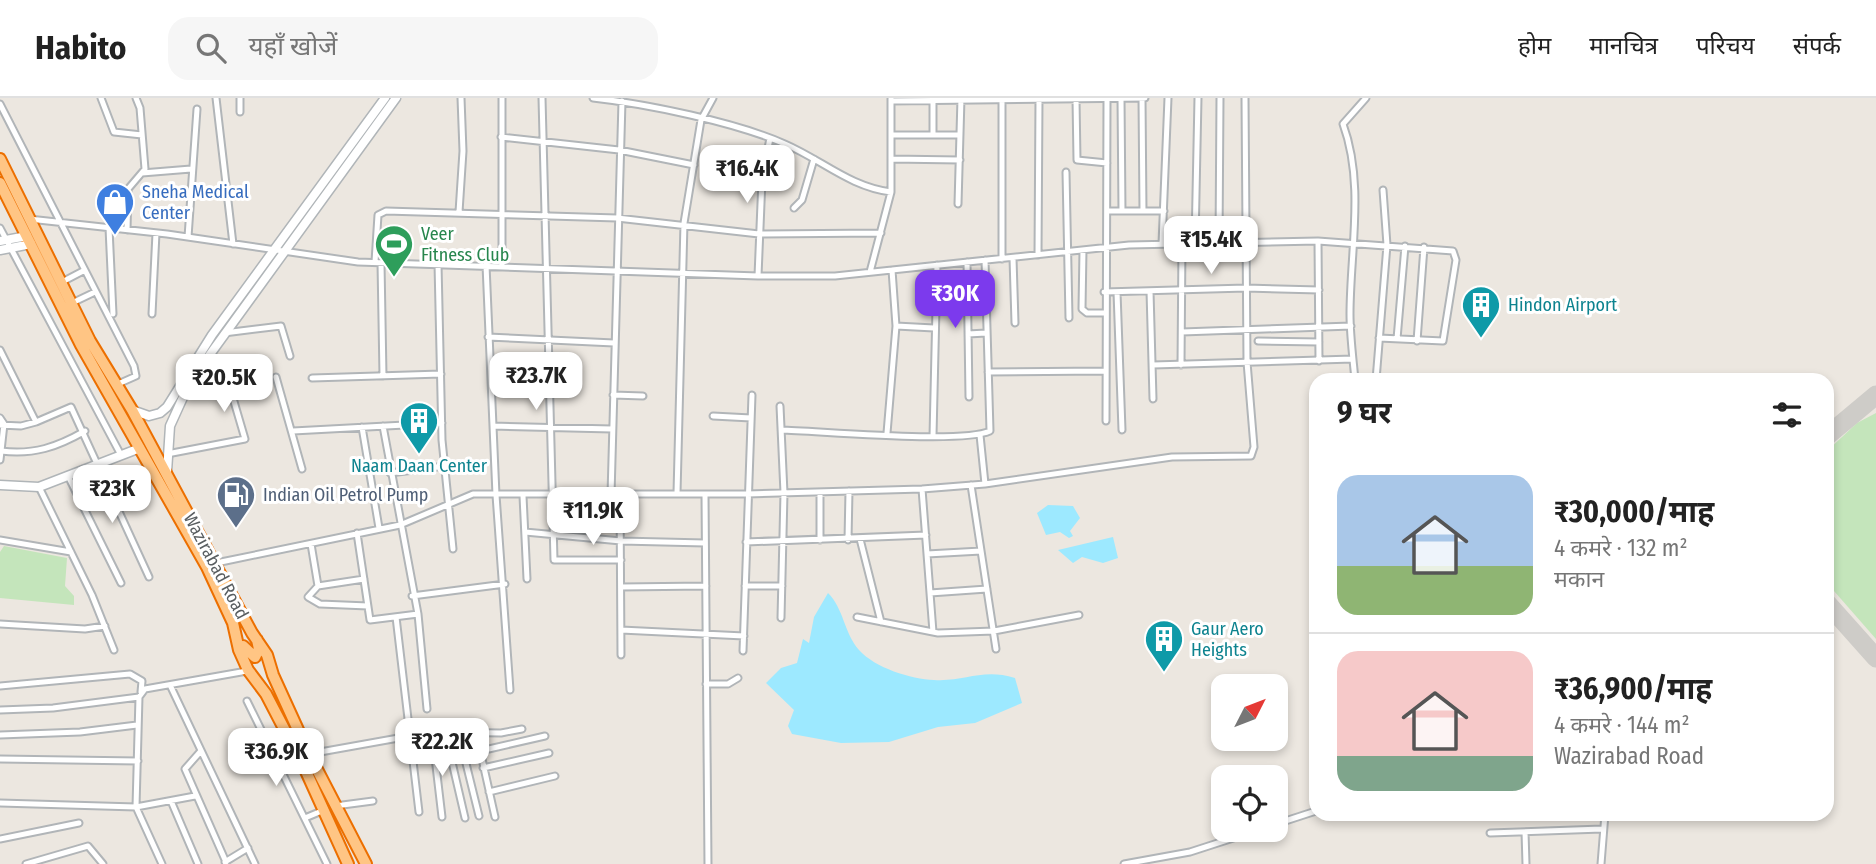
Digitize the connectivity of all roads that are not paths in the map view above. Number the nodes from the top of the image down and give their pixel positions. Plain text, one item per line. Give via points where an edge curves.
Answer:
1 (101, 98) edge
2 (136, 98) edge
3 (216, 98) edge
4 (240, 98) edge
5 (385, 98) edge
6 (396, 98) edge
7 (461, 98) edge
8 (502, 98) edge
9 (542, 98) edge
10 (593, 98) edge
11 (713, 98) edge
12 (1121, 98) edge
13 (1144, 98) edge
14 (1168, 98) edge
15 (1198, 98) edge
16 (1220, 98) edge
17 (1245, 98) edge
18 (1366, 98) edge
19 (961, 99) edge
20 (1002, 99) edge
21 (1039, 99) edge
22 (1076, 99) edge
23 (1107, 99) edge
24 (891, 100) edge
25 (622, 101) junction
26 (933, 101) junction
27 (0, 104) edge
28 (197, 109) dead end
29 (240, 112) dead end
30 (701, 120) junction
31 (142, 135) junction
32 (891, 135) junction
33 (933, 135) junction
34 (960, 135) junction
35 (502, 138) junction
36 (770, 138) junction
37 (544, 141) junction
38 (619, 150) junction
39 (0, 159) edge
40 (814, 159) junction
41 (891, 159) junction
42 (960, 160) junction
43 (1107, 163) junction
44 (694, 165) junction
45 (191, 169) junction
46 (1066, 172) dead end
47 (142, 173) junction
48 (333, 176) junction
49 (0, 183) edge
50 (1383, 190) dead end
51 (891, 192) junction
52 (958, 204) dead end
53 (794, 208) dead end
54 (1107, 211) junction
55 (1122, 211) junction
56 (1143, 211) junction
57 (1164, 211) junction
58 (459, 212) junction
59 (502, 213) junction
60 (545, 217) junction
61 (617, 218) junction
62 (29, 219) junction
63 (62, 222) junction
64 (684, 223) junction
65 (0, 228) edge
66 (109, 228) junction
67 (127, 230) junction
68 (156, 233) junction
69 (881, 233) junction
70 (760, 234) junction
71 (188, 237) junction
72 (3, 240) edge
73 (29, 240) junction
74 (1318, 241) junction
75 (1219, 242) junction
76 (1246, 242) junction
77 (1182, 243) junction
78 (1195, 243) junction
79 (1353, 243) junction
80 (233, 244) junction
81 (1162, 244) junction
82 (1387, 245) junction
83 (1405, 246) junction
84 (1105, 247) junction
85 (1424, 247) junction
86 (11, 248) junction
87 (0, 250) edge
88 (1083, 250) junction
89 (278, 251) junction
90 (1066, 252) junction
91 (1038, 255) junction
92 (1013, 258) junction
93 (1002, 259) junction
94 (985, 260) junction
95 (378, 262) junction
96 (967, 262) junction
97 (438, 264) junction
98 (486, 265) junction
99 (937, 265) junction
100 (502, 266) junction
101 (546, 268) junction
102 (85, 270) junction
103 (617, 270) junction
104 (892, 270) junction
105 (681, 272) junction
106 (870, 272) junction
107 (758, 276) junction
108 (62, 282) junction
109 (1246, 288) junction
110 (1182, 290) junction
111 (1319, 290) junction
112 (1150, 291) junction
113 (95, 292) junction
114 (1104, 292) junction
115 (1117, 292) junction
116 (72, 303) junction
117 (1105, 313) junction
118 (113, 314) dead end
119 (152, 314) dead end
120 (1069, 318) dead end
121 (1015, 323) dead end
122 (896, 326) junction
123 (1320, 326) junction
124 (1351, 326) junction
125 (1247, 327) junction
126 (934, 328) junction
127 (986, 332) junction
128 (1182, 332) junction
129 (224, 333) junction
130 (968, 334) junction
131 (488, 337) junction
132 (1378, 338) junction
133 (1397, 339) junction
134 (547, 340) junction
135 (1258, 341) dead end
136 (1417, 341) junction
137 (1319, 342) junction
138 (614, 343) junction
139 (0, 350) edge
140 (290, 356) dead end
141 (1353, 359) junction
142 (1320, 361) junction
143 (1247, 362) junction
144 (1153, 365) junction
145 (1181, 365) junction
146 (1105, 371) junction
147 (988, 372) junction
148 (1354, 373) edge
149 (1376, 373) edge
150 (441, 374) junction
151 (383, 376) junction
152 (276, 377) dead end
153 (312, 378) dead end
154 (228, 381) dead end
155 (118, 384) junction
156 (613, 394) junction
157 (752, 395) dead end
158 (643, 396) dead end
159 (968, 397) dead end
160 (1153, 399) dead end
161 (780, 406) dead end
162 (132, 410) junction
163 (713, 416) dead end
164 (751, 418) junction
165 (1105, 421) dead end
166 (1, 422) edge
167 (36, 422) junction
168 (442, 423) junction
169 (383, 426) junction
170 (493, 426) junction
171 (550, 426) junction
172 (362, 427) junction
173 (612, 429) junction
174 (782, 430) junction
175 (1122, 430) dead end
176 (85, 431) junction
177 (293, 431) junction
178 (887, 433) junction
179 (980, 435) junction
180 (933, 436) junction
181 (140, 448) junction
182 (1, 452) edge
183 (167, 454) junction
184 (121, 455) junction
185 (0, 460) edge
186 (99, 463) junction
187 (445, 466) junction
188 (302, 469) dead end
189 (167, 473) junction
190 (390, 473) junction
191 (68, 476) junction
192 (985, 484) junction
193 (0, 485) edge
194 (971, 485) junction
195 (39, 487) junction
196 (922, 489) junction
197 (849, 491) junction
198 (820, 492) junction
199 (677, 493) junction
200 (784, 493) junction
201 (551, 494) junction
202 (705, 494) junction
203 (496, 495) junction
204 (611, 495) junction
205 (620, 495) junction
206 (747, 495) junction
207 (523, 496) junction
208 (448, 503) junction
209 (400, 525) junction
210 (379, 528) junction
211 (525, 532) junction
212 (357, 533) junction
213 (554, 535) junction
214 (926, 535) junction
215 (0, 540) edge
216 (820, 540) junction
217 (848, 540) junction
218 (860, 540) junction
219 (621, 541) junction
220 (746, 542) junction
221 (783, 542) junction
222 (705, 543) junction
223 (312, 544) junction
224 (453, 549) dead end
225 (981, 551) junction
226 (71, 552) junction
227 (927, 554) junction
228 (621, 560) junction
229 (216, 562) junction
230 (149, 577) dead end
231 (364, 579) junction
232 (527, 579) dead end
233 (121, 583) dead end
234 (505, 584) junction
235 (318, 586) junction
236 (706, 586) junction
237 (745, 586) junction
238 (782, 586) junction
239 (621, 587) junction
240 (987, 589) junction
241 (930, 593) junction
242 (412, 596) junction
243 (368, 606) junction
244 (418, 614) junction
245 (1079, 615) dead end
246 (396, 617) junction
247 (857, 617) dead end
248 (781, 618) dead end
249 (881, 622) junction
250 (0, 624) edge
251 (105, 626) junction
252 (621, 630) junction
253 (994, 631) junction
254 (706, 632) junction
255 (933, 632) junction
256 (744, 636) junction
257 (237, 638) junction
258 (257, 640) junction
259 (996, 649) dead end
260 (114, 650) dead end
261 (743, 651) dead end
262 (621, 655) dead end
263 (248, 670) junction
264 (738, 678) dead end
265 (706, 684) junction
266 (170, 685) junction
267 (0, 686) edge
268 (510, 690) dead end
269 (140, 694) junction
270 (247, 701) dead end
271 (427, 709) dead end
272 (0, 710) edge
273 (136, 725) junction
274 (522, 729) dead end
275 (458, 731) junction
276 (432, 732) junction
277 (445, 732) junction
278 (476, 732) junction
279 (0, 735) edge
280 (410, 736) junction
281 (545, 736) dead end
282 (480, 751) junction
283 (200, 752) junction
284 (549, 753) dead end
285 (309, 754) junction
286 (0, 759) edge
287 (138, 761) junction
288 (483, 768) junction
289 (555, 776) dead end
290 (489, 792) junction
291 (195, 796) junction
292 (373, 801) dead end
293 (171, 802) junction
294 (0, 803) edge
295 (136, 807) junction
296 (329, 808) junction
297 (419, 811) dead end
298 (1309, 813) edge
299 (442, 817) dead end
300 (479, 817) dead end
301 (495, 817) dead end
302 (305, 818) junction
303 (465, 818) dead end
304 (1288, 820) edge
305 (1604, 821) edge
306 (79, 822) dead end
307 (1602, 829) junction
308 (1525, 832) junction
309 (1490, 833) dead end
310 (0, 839) edge
311 (1221, 842) edge
312 (248, 848) junction
313 (50, 857) junction
314 (97, 860) edge
315 (224, 863) edge
316 (26, 864) edge
317 (53, 864) edge
318 (103, 864) edge
319 (162, 864) edge
320 (198, 864) edge
321 (256, 864) edge
322 (327, 864) edge
323 (350, 864) edge
324 (364, 864) edge
325 (708, 864) edge
326 (1124, 864) edge
327 (1526, 864) edge
328 (1601, 864) edge

1 - 31 street via 114,132
2 - 31 street
3 - 80 street
4 - 29 street
5 - 48 main road
6 - 48 main road
7 - 58 street
8 - 35 street
9 - 37 street
10 - 25 street
11 - 30 street
12 - 13 street
12 - 23 street
12 - 55 street
13 - 56 street
14 - 57 street
15 - 78 street
16 - 75 street
17 - 76 street
18 - 79 street via 1343,124 1351,145
19 - 20 street
19 - 26 street
19 - 34 street
20 - 21 street
20 - 93 street
21 - 22 street
21 - 91 street
22 - 23 street
22 - 43 street via 1077,160
23 - 43 street
24 - 26 street
24 - 32 street
25 - 30 street
25 - 38 street
26 - 33 street
27 - 63 street
28 - 45 street
30 - 36 street
30 - 44 street
31 - 47 street
32 - 33 street
32 - 41 street
33 - 34 street
34 - 42 street
35 - 37 street
35 - 59 street
36 - 40 street
36 - 70 street via 762,179
37 - 38 street
37 - 60 street
38 - 44 street
38 - 61 street
39 - 62 highway, Wazirabad Road
40 - 51 street via 864,187
40 - 53 street via 802,200
41 - 42 street
41 - 51 street
42 - 52 street
43 - 54 street
44 - 64 street
45 - 47 street
45 - 71 street
46 - 90 street
47 - 67 street via 128,189
48 - 89 main road
49 - 73 highway, Wazirabad Road
50 - 82 street
51 - 69 street
54 - 55 street
54 - 84 street
55 - 56 street
56 - 57 street
57 - 81 street
58 - 59 street
58 - 95 street via 381,212 377,220
59 - 60 street
59 - 100 street
60 - 61 street
60 - 101 street
61 - 64 street
61 - 103 street
62 - 63 street
62 - 108 highway, Wazirabad Road
63 - 66 street
63 - 102 street
64 - 70 street
64 - 105 street
65 - 72 street
66 - 67 street
66 - 118 street
67 - 68 street
68 - 71 street
68 - 119 street
69 - 70 street
69 - 106 street
70 - 107 street
71 - 80 street
72 - 73 main road
72 - 86 street
73 - 86 main road
73 - 181 highway, Wazirabad Road via 81,345
74 - 76 street
74 - 79 street
74 - 111 street
75 - 76 street
75 - 78 street
76 - 109 street
77 - 78 street
77 - 81 street
77 - 110 street
79 - 82 street
79 - 124 street
80 - 89 street
81 - 84 street
82 - 83 street
82 - 132 street
83 - 85 street
83 - 133 street
84 - 88 street
84 - 114 street
85 - 136 street
85 - 136 street via 1449,249 1456,260 1445,338
86 - 87 main road
86 - 184 street
88 - 90 street
88 - 117 street via 1082,309
89 - 95 street
89 - 129 main road
89 - 162 main road via 182,378 164,411 149,416
90 - 91 street
90 - 120 street
91 - 92 street
92 - 93 street
92 - 121 street
93 - 94 street
94 - 96 street
94 - 127 street
95 - 97 street
95 - 151 street
96 - 99 street
96 - 130 street
97 - 98 street
97 - 150 street
98 - 100 street
98 - 131 street
99 - 104 street
99 - 126 street
100 - 101 street
101 - 103 street
101 - 134 street
102 - 108 street
102 - 113 street
103 - 105 street
103 - 138 street
104 - 106 street
104 - 122 street
105 - 107 street
105 - 199 street
106 - 107 street
108 - 116 highway, Wazirabad Road
109 - 110 street
109 - 111 street
109 - 125 street
110 - 112 street
110 - 128 street
111 - 123 street
112 - 115 street
112 - 144 street
113 - 116 street
113 - 155 street via 134,366 136,376
114 - 115 street
114 - 117 street
115 - 175 street
116 - 155 highway, Wazirabad Road
117 - 146 street
122 - 126 street
122 - 178 street
123 - 124 street
123 - 125 street
123 - 137 street
124 - 141 street
125 - 128 street
125 - 143 street
126 - 180 street
127 - 130 street
127 - 147 street
128 - 145 street
129 - 140 street via 281,326
129 - 183 main road via 175,412
130 - 159 street
131 - 134 street
131 - 170 street
132 - 133 street
132 - 149 street
133 - 136 street
134 - 138 street
134 - 171 street
135 - 137 street
137 - 142 street
138 - 156 street
139 - 167 street
141 - 142 street
141 - 148 street
142 - 143 street
143 - 145 street
143 - 192 street via 1251,456 1172,457
144 - 145 street
144 - 160 street
146 - 147 street
146 - 165 street
147 - 179 street via 991,427
150 - 151 street
150 - 168 street
151 - 153 street
152 - 177 street
154 - 183 street via 245,439
155 - 162 highway, Wazirabad Road
156 - 158 street
156 - 173 street
157 - 164 street
161 - 174 street
162 - 189 highway, Wazirabad Road
163 - 164 street
164 - 206 street
166 - 167 street via 21,426
166 - 182 street
167 - 176 street via 71,407
168 - 169 street
168 - 187 street
169 - 172 street
169 - 190 street
170 - 171 street
170 - 203 street
171 - 173 street
171 - 201 street
172 - 177 street
172 - 210 street
173 - 204 street
174 - 178 street
174 - 200 street
176 - 182 street via 43,451
176 - 186 street
177 - 188 street
178 - 180 street
179 - 180 street
179 - 192 street
181 - 184 main road
181 - 257 highway, Wazirabad Road via 207,567
182 - 185 street
183 - 189 main road
184 - 186 main road
186 - 191 main road
186 - 230 street
187 - 190 street
187 - 208 street
189 - 229 highway, Wazirabad Road
190 - 209 street
191 - 195 main road
191 - 233 street
192 - 194 street
193 - 195 main road
194 - 196 street
194 - 225 street
195 - 226 street
196 - 197 street
196 - 214 street
197 - 198 street
197 - 217 street
198 - 200 street
198 - 216 street
199 - 202 street
199 - 205 street
200 - 206 street
200 - 221 street
201 - 204 street
201 - 207 street
201 - 213 street
202 - 206 street
202 - 222 street
203 - 207 street
203 - 208 street via 473,494
203 - 234 street
204 - 205 street
205 - 219 street
206 - 220 street
207 - 211 street
208 - 209 street
208 - 224 street
209 - 210 street
209 - 242 street
210 - 212 street
211 - 213 street
211 - 232 street
212 - 223 street
212 - 231 street
213 - 219 street
213 - 228 street via 554,560
214 - 218 street
214 - 227 street
215 - 226 street
216 - 217 street
216 - 221 street
217 - 218 street
218 - 249 street
219 - 222 street
219 - 228 street
220 - 221 street
220 - 237 street
221 - 238 street
222 - 236 street
223 - 229 street
223 - 235 street
225 - 227 street
225 - 240 street
226 - 251 street
227 - 241 street
228 - 239 street
229 - 258 highway, Wazirabad Road
231 - 235 street
231 - 243 street
234 - 242 street
234 - 268 street
235 - 243 street via 308,597 313,602
236 - 239 street
236 - 254 street
237 - 238 street
237 - 256 street
238 - 248 street
239 - 252 street
240 - 241 street
240 - 253 street
241 - 255 street
242 - 244 street
243 - 246 street via 370,620
244 - 246 street
244 - 271 street
245 - 253 street
246 - 280 street
247 - 249 street
249 - 255 street
250 - 251 street
251 - 260 street
252 - 254 street
252 - 262 street
253 - 255 street
253 - 259 street
254 - 256 street
254 - 265 street
256 - 261 street
257 - 258 highway via 253,657
257 - 263 highway, Wazirabad Road
258 - 285 highway, Wazirabad Road
263 - 266 street
263 - 296 highway, Wazirabad Road
264 - 265 street via 727,684
265 - 325 street
266 - 269 street
266 - 283 street
267 - 269 street via 130,674 142,681
269 - 272 street via 53,708
269 - 273 street
270 - 302 street
273 - 279 street
273 - 287 street
274 - 278 street
275 - 277 street
275 - 278 street
275 - 300 street
276 - 277 street
276 - 280 street
276 - 299 street
277 - 303 street
278 - 282 street
280 - 285 street
280 - 297 street
281 - 282 street
282 - 288 street
283 - 291 street via 185,765
283 - 312 street
284 - 288 street
285 - 296 highway, Wazirabad Road
286 - 287 street
287 - 295 street
288 - 290 street
289 - 290 street
290 - 301 street
291 - 293 street
291 - 315 street
292 - 296 street
293 - 295 street
293 - 320 street
294 - 295 street
295 - 319 street
296 - 302 street
296 - 323 highway, Wazirabad Road
296 - 324 highway, Wazirabad Road
298 - 304 street
302 - 322 street
305 - 307 street
306 - 310 street
307 - 308 street
307 - 328 street
308 - 309 street
308 - 327 street
311 - 326 street
312 - 315 street
312 - 321 street
313 - 314 street via 88,846
313 - 316 street
313 - 317 street
314 - 318 street
323 - 324 highway, Wazirabad Road via 354,850

